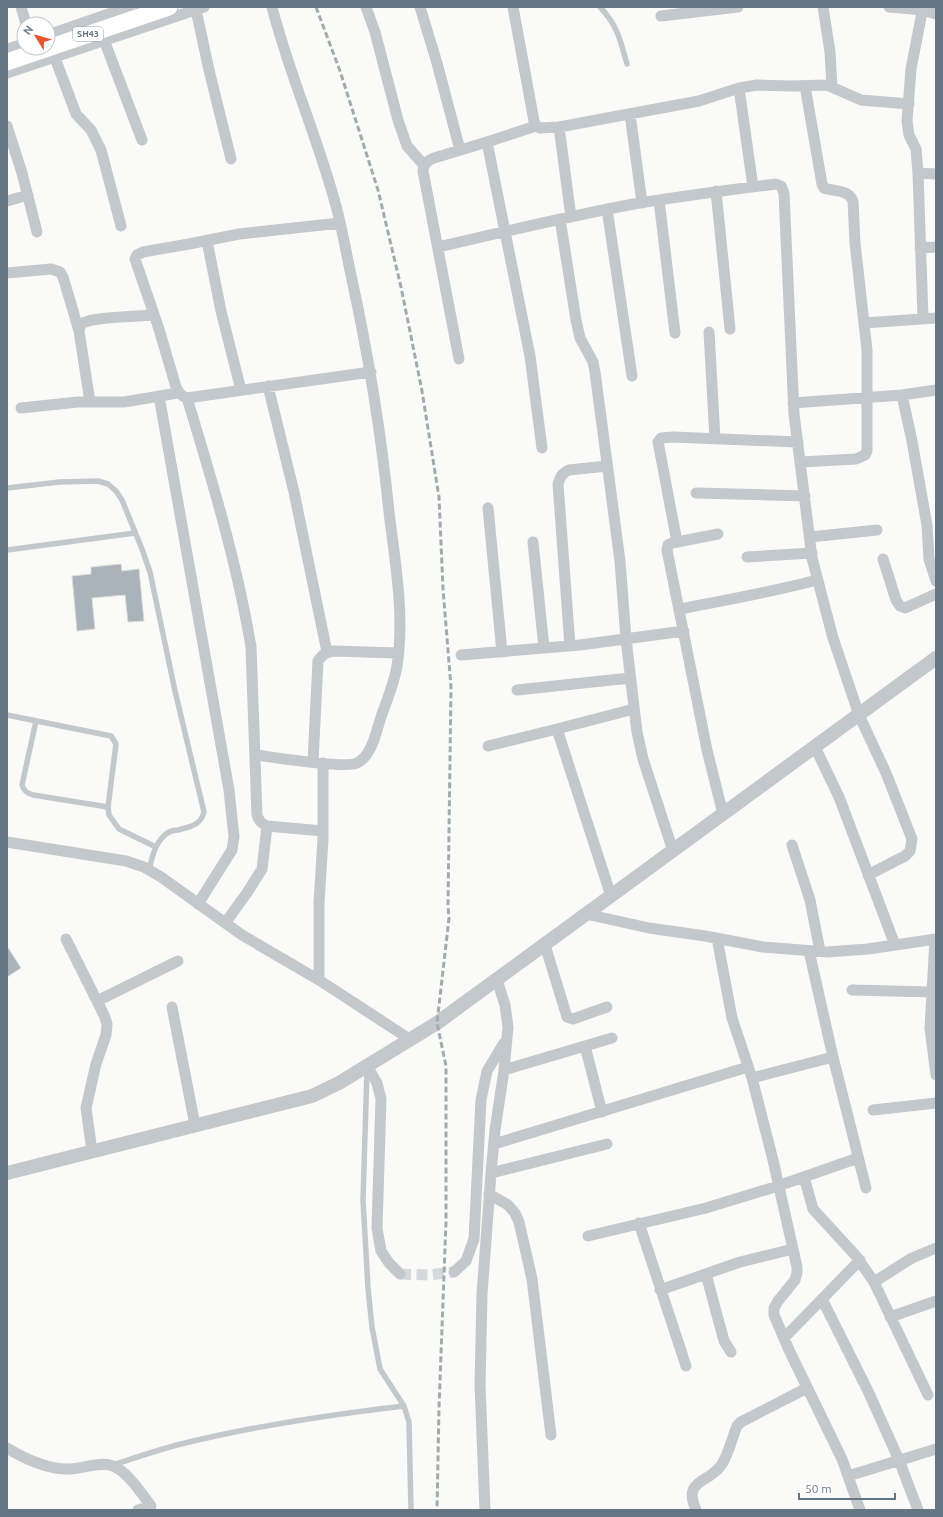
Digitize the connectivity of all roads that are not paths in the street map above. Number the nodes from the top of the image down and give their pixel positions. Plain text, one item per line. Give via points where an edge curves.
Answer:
1 (129, 7) edge
2 (169, 7) edge
3 (272, 7) edge
4 (366, 7) edge
5 (420, 7) edge
6 (513, 7) edge
7 (600, 7) edge
8 (738, 7) edge
9 (823, 7) edge
10 (889, 7) edge
11 (200, 8) edge
12 (923, 9) edge
13 (936, 14) edge
14 (661, 16) dead end
15 (56, 32) edge
16 (104, 40) junction
17 (55, 58) junction
18 (7, 62) edge
19 (627, 64) dead end
20 (7, 73) edge
21 (805, 86) junction
22 (832, 87) junction
23 (739, 88) junction
24 (909, 104) junction
25 (630, 114) junction
26 (7, 126) edge
27 (536, 126) junction
28 (559, 127) junction
29 (142, 140) dead end
30 (487, 142) junction
31 (460, 150) junction
32 (231, 159) dead end
33 (423, 164) junction
34 (918, 173) junction
35 (936, 174) edge
36 (753, 187) junction
37 (716, 191) junction
38 (28, 195) junction
39 (659, 200) junction
40 (7, 201) edge
41 (642, 203) junction
42 (607, 209) junction
43 (571, 217) junction
44 (560, 219) junction
45 (340, 224) junction
46 (121, 226) dead end
47 (37, 232) dead end
48 (506, 232) junction
49 (207, 241) junction
50 (438, 247) junction
51 (936, 247) edge
52 (920, 248) junction
53 (7, 273) edge
54 (154, 315) junction
55 (923, 318) junction
56 (936, 318) edge
57 (864, 323) junction
58 (730, 329) dead end
59 (79, 331) junction
60 (709, 332) dead end
61 (675, 333) dead end
62 (459, 359) dead end
63 (371, 372) junction
64 (632, 376) dead end
65 (268, 386) junction
66 (241, 390) junction
67 (936, 390) edge
68 (902, 395) junction
69 (159, 396) junction
70 (183, 396) junction
71 (867, 398) junction
72 (90, 402) junction
73 (793, 403) junction
74 (21, 408) dead end
75 (715, 438) junction
76 (798, 442) junction
77 (542, 448) dead end
78 (801, 462) junction
79 (607, 466) junction
80 (7, 488) edge
81 (696, 493) dead end
82 (805, 496) junction
83 (488, 508) dead end
84 (877, 530) dead end
85 (135, 533) junction
86 (718, 534) dead end
87 (810, 537) junction
88 (533, 542) dead end
89 (677, 542) junction
90 (7, 550) edge
91 (812, 553) junction
92 (747, 557) dead end
93 (882, 559) dead end
94 (817, 580) junction
95 (936, 582) edge
96 (936, 594) edge
97 (680, 609) junction
98 (684, 631) junction
99 (626, 639) junction
100 (570, 646) junction
101 (544, 648) junction
102 (327, 652) junction
103 (502, 652) junction
104 (398, 653) junction
105 (461, 655) dead end
106 (936, 658) edge
107 (630, 678) junction
108 (517, 690) dead end
109 (634, 709) junction
110 (7, 715) edge
111 (859, 715) junction
112 (36, 721) junction
113 (558, 729) junction
114 (488, 746) dead end
115 (815, 747) junction
116 (256, 755) junction
117 (318, 763) junction
118 (108, 807) junction
119 (723, 814) junction
120 (267, 826) junction
121 (323, 831) junction
122 (7, 842) edge
123 (792, 845) dead end
124 (156, 847) junction
125 (673, 851) junction
126 (149, 870) junction
127 (868, 875) junction
128 (611, 896) junction
129 (198, 904) junction
130 (586, 914) junction
131 (225, 923) junction
132 (717, 938) junction
133 (66, 939) dead end
134 (936, 939) edge
135 (544, 945) junction
136 (895, 945) junction
137 (815, 951) junction
138 (178, 961) dead end
139 (319, 980) junction
140 (497, 980) junction
141 (852, 990) dead end
142 (932, 992) junction
143 (97, 1001) junction
144 (172, 1007) dead end
145 (607, 1007) dead end
146 (933, 1029) edge
147 (612, 1038) dead end
148 (411, 1040) junction
149 (506, 1041) junction
150 (585, 1046) junction
151 (833, 1057) junction
152 (367, 1066) junction
153 (504, 1070) junction
154 (750, 1073) junction
155 (936, 1075) edge
156 (936, 1103) edge
157 (874, 1110) dead end
158 (602, 1112) junction
159 (195, 1125) junction
160 (494, 1144) junction
161 (607, 1144) dead end
162 (92, 1151) junction
163 (858, 1158) junction
164 (7, 1173) edge
165 (491, 1173) junction
166 (804, 1177) junction
167 (778, 1186) junction
168 (866, 1188) dead end
169 (489, 1194) junction
170 (639, 1223) junction
171 (588, 1236) dead end
172 (936, 1248) edge
173 (793, 1249) junction
174 (860, 1260) junction
175 (454, 1272) tunnel mouth
176 (400, 1274) dead end
177 (706, 1274) junction
178 (874, 1282) junction
179 (660, 1290) junction
180 (822, 1299) junction
181 (936, 1301) edge
182 (890, 1317) junction
183 (784, 1338) junction
184 (731, 1352) dead end
185 (686, 1366) dead end
186 (808, 1388) junction
187 (928, 1395) dead end
188 (404, 1406) junction
189 (551, 1435) dead end
190 (936, 1449) edge
191 (9, 1451) edge
192 (899, 1460) junction
193 (112, 1465) junction
194 (848, 1476) junction
195 (138, 1510) edge
196 (411, 1510) edge
197 (485, 1510) edge
198 (696, 1510) edge
199 (860, 1510) edge
200 (918, 1510) edge

1 - 15 street
2 - 18 main road, SH43
3 - 45 street via 312,127
4 - 33 street via 407,146
5 - 31 street via 438,63
6 - 27 street
7 - 19 lane via 615,26
8 - 14 street
9 - 22 street
10 - 12 street
11 - 16 street
11 - 32 street via 209,70
12 - 13 street
12 - 24 street via 911,69
16 - 17 street
16 - 29 street
17 - 20 street
17 - 46 street via 76,114 91,130 101,150
21 - 22 street
21 - 23 street via 757,85
21 - 57 street via 822,184 829,190 847,193 853,201
22 - 24 street via 861,100
23 - 25 street via 699,101
23 - 36 street
24 - 34 street via 908,130 916,149
25 - 28 street
25 - 41 street
26 - 38 street
27 - 28 street via 544,129
27 - 30 street
28 - 43 street
30 - 31 street
30 - 48 street
31 - 33 street
33 - 50 street
34 - 35 street
34 - 52 street
36 - 37 street
36 - 73 street via 776,184 781,186 784,193
37 - 39 street
37 - 58 street
38 - 40 street
38 - 47 street
39 - 41 street
39 - 61 street
41 - 42 street
42 - 43 street
42 - 64 street
43 - 44 street
44 - 48 street
44 - 79 street via 580,338 593,362 595,372
45 - 49 street via 239,234
45 - 63 street
48 - 50 street
48 - 77 street via 530,356
49 - 54 street via 137,255 135,259
49 - 66 street
50 - 62 street
51 - 52 street
52 - 55 street
53 - 59 street via 51,269 60,272
54 - 59 street via 89,321 83,323
54 - 70 street
55 - 56 street
55 - 57 street
57 - 71 street
59 - 72 street
60 - 75 street
63 - 65 street
63 - 104 street via 398,587
65 - 66 street
65 - 102 street via 294,492
66 - 70 street
67 - 68 street
68 - 71 street
68 - 95 street
69 - 70 street
69 - 72 street via 124,402
69 - 129 street via 229,790 234,837 232,850
70 - 116 street via 204,451 229,545 251,647
71 - 73 street
71 - 78 street via 865,455 856,458
72 - 74 street
73 - 76 street
75 - 76 street
75 - 89 street via 665,437 658,442
76 - 78 street
78 - 82 street
79 - 99 street via 620,560
79 - 100 street via 569,470 560,477 558,484
80 - 85 lane via 60,482 98,481 108,484 122,500
81 - 82 street
82 - 87 street
83 - 103 street
84 - 87 street
85 - 90 lane
85 - 124 lane via 150,572 204,812 197,824 169,832
86 - 89 street
87 - 91 street
88 - 101 street
89 - 97 street via 668,546 667,550
91 - 92 street
91 - 94 street
93 - 96 street via 900,606 905,608
94 - 97 street via 783,590
94 - 111 street
97 - 98 street
98 - 99 street
98 - 119 street via 707,750
99 - 100 street
99 - 107 street
100 - 101 street
101 - 103 street
102 - 104 street
102 - 117 street via 318,661
103 - 105 street
104 - 117 street via 392,689 365,756 353,765
106 - 111 street
107 - 108 street
107 - 109 street
109 - 113 street
109 - 125 street via 643,760
110 - 112 lane
111 - 115 street
111 - 127 street via 886,773 912,839 910,852
112 - 118 lane via 111,736 116,744
112 - 118 lane via 22,785 24,790 33,795
113 - 114 street
113 - 128 street
115 - 119 street
115 - 127 street via 839,797
116 - 117 street
116 - 120 street via 257,815 262,824
117 - 121 street
118 - 124 lane via 109,815 119,829
119 - 125 street
120 - 121 street
120 - 131 street via 262,869
121 - 139 street via 319,903
122 - 126 street via 126,861
123 - 137 street via 810,900
124 - 126 lane
125 - 128 street
126 - 129 street
127 - 136 street
128 - 130 street
129 - 131 street
130 - 132 street via 649,928
130 - 135 street
131 - 139 street
132 - 137 street via 763,947
132 - 154 street via 732,1018
133 - 143 street
134 - 136 street
134 - 142 street
135 - 140 street
135 - 145 street via 567,1017 573,1019
136 - 137 street
137 - 151 street
138 - 143 street
139 - 148 street
140 - 148 street
140 - 149 street via 505,1005 508,1027
141 - 142 street
142 - 146 street
143 - 162 street via 107,1024 86,1108
144 - 159 street
146 - 155 street
147 - 150 street
148 - 152 street
149 - 153 street
149 - 175 street via 487,1071 481,1100 474,1239 466,1261
150 - 153 street
150 - 158 street
151 - 154 street
151 - 163 street
152 - 159 street via 312,1096
152 - 176 street via 377,1083 381,1099 378,1228 381,1251
152 - 188 lane via 363,1200 372,1327 380,1369
153 - 160 street
154 - 158 street
154 - 167 street
156 - 157 street
158 - 160 street
159 - 162 street
160 - 165 street
161 - 165 street
162 - 164 street
163 - 166 street
163 - 168 street
165 - 169 street
166 - 167 street
166 - 174 street via 813,1209
167 - 170 street via 706,1208
167 - 173 street
169 - 189 street via 508,1205 519,1222 532,1279
169 - 197 street via 482,1294 480,1385
170 - 171 street
170 - 179 street
172 - 178 street via 912,1258
173 - 177 street via 740,1262
173 - 183 street via 797,1273 795,1280 774,1308
174 - 178 street
174 - 180 street
177 - 179 street
177 - 184 street via 724,1341
178 - 182 street
179 - 185 street
180 - 183 street
180 - 192 street
181 - 182 street
182 - 187 street
183 - 186 street
186 - 194 street
186 - 198 street via 737,1426 722,1465 694,1488 692,1495
188 - 193 lane via 323,1416 219,1435
188 - 196 lane via 409,1422
190 - 192 street
191 - 193 street via 25,1459 67,1469
192 - 194 street
192 - 200 street
193 - 195 street via 121,1470 151,1506
194 - 199 street

